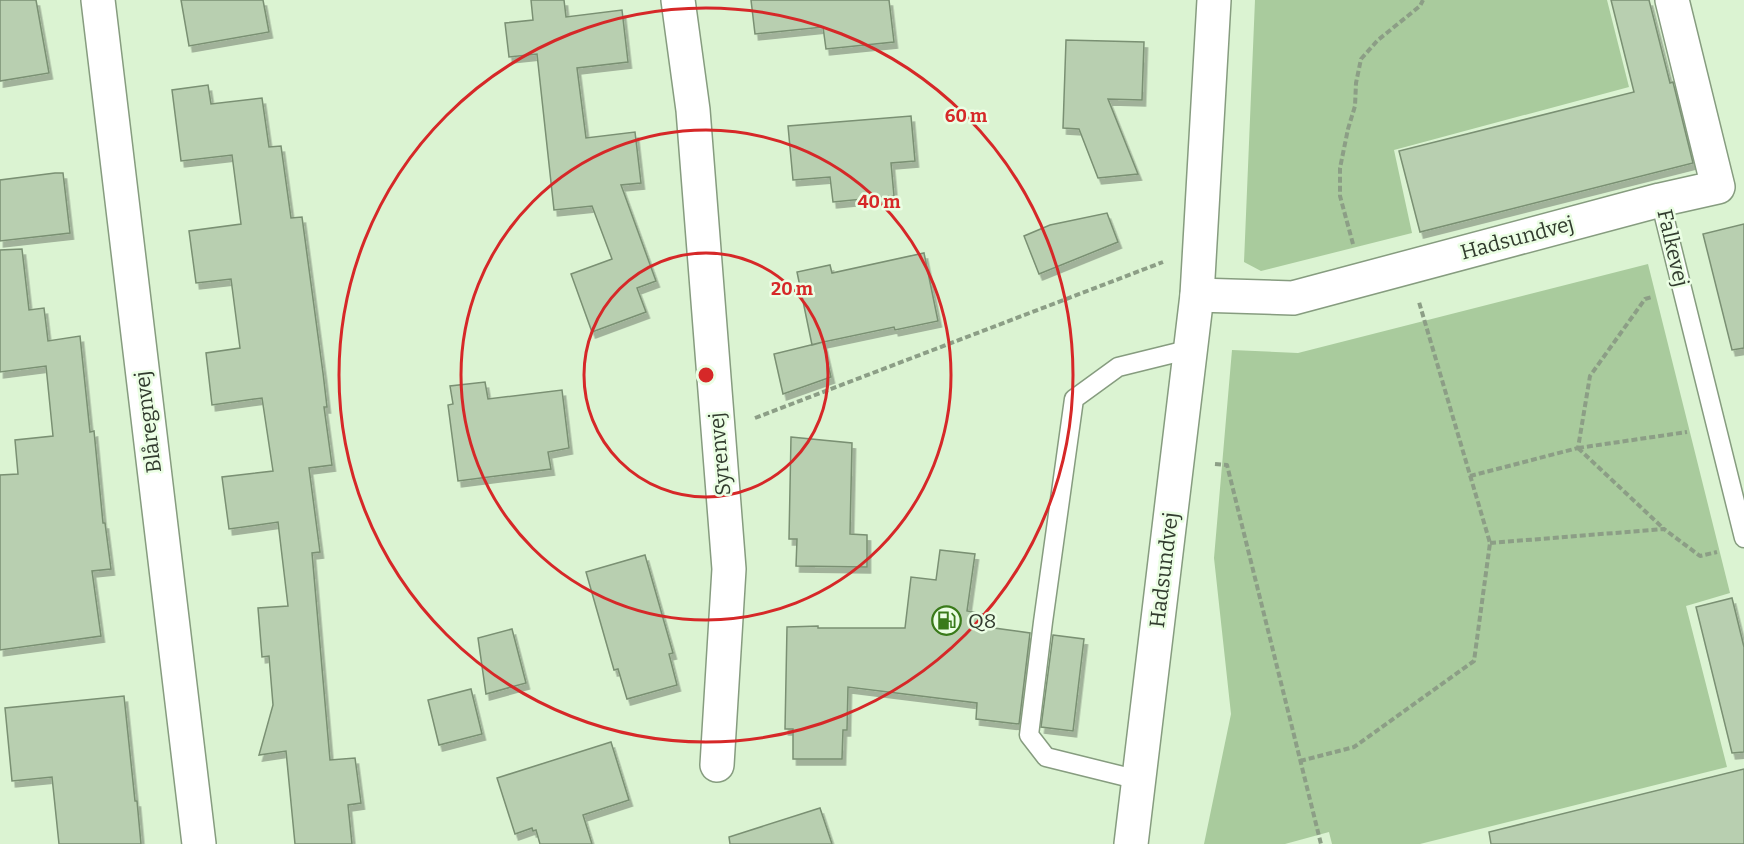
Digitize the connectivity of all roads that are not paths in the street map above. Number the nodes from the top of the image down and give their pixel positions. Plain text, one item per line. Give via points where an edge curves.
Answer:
1 (98, 0) edge
2 (678, 0) edge
3 (1214, 0) edge
4 (1672, 0) edge
5 (1660, 200) junction
6 (1197, 296) junction
7 (1191, 349) junction
8 (1744, 538) edge
9 (717, 765) dead end
10 (1139, 780) junction
11 (199, 844) edge
12 (1131, 844) edge

1 - 11 street, Blåregnvej
2 - 9 street, Syrenvej via 693,110 729,569
3 - 6 street, Hadsundvej
4 - 5 street, Falkevej via 1718,187
5 - 6 street, Hadsundvej via 1293,297
5 - 8 lane, Falkevej
6 - 7 street, Hadsundvej
7 - 10 street, Hadsundvej
7 - 10 lane via 1118,367 1074,399 1029,735 1046,757
10 - 12 street, Hadsundvej

